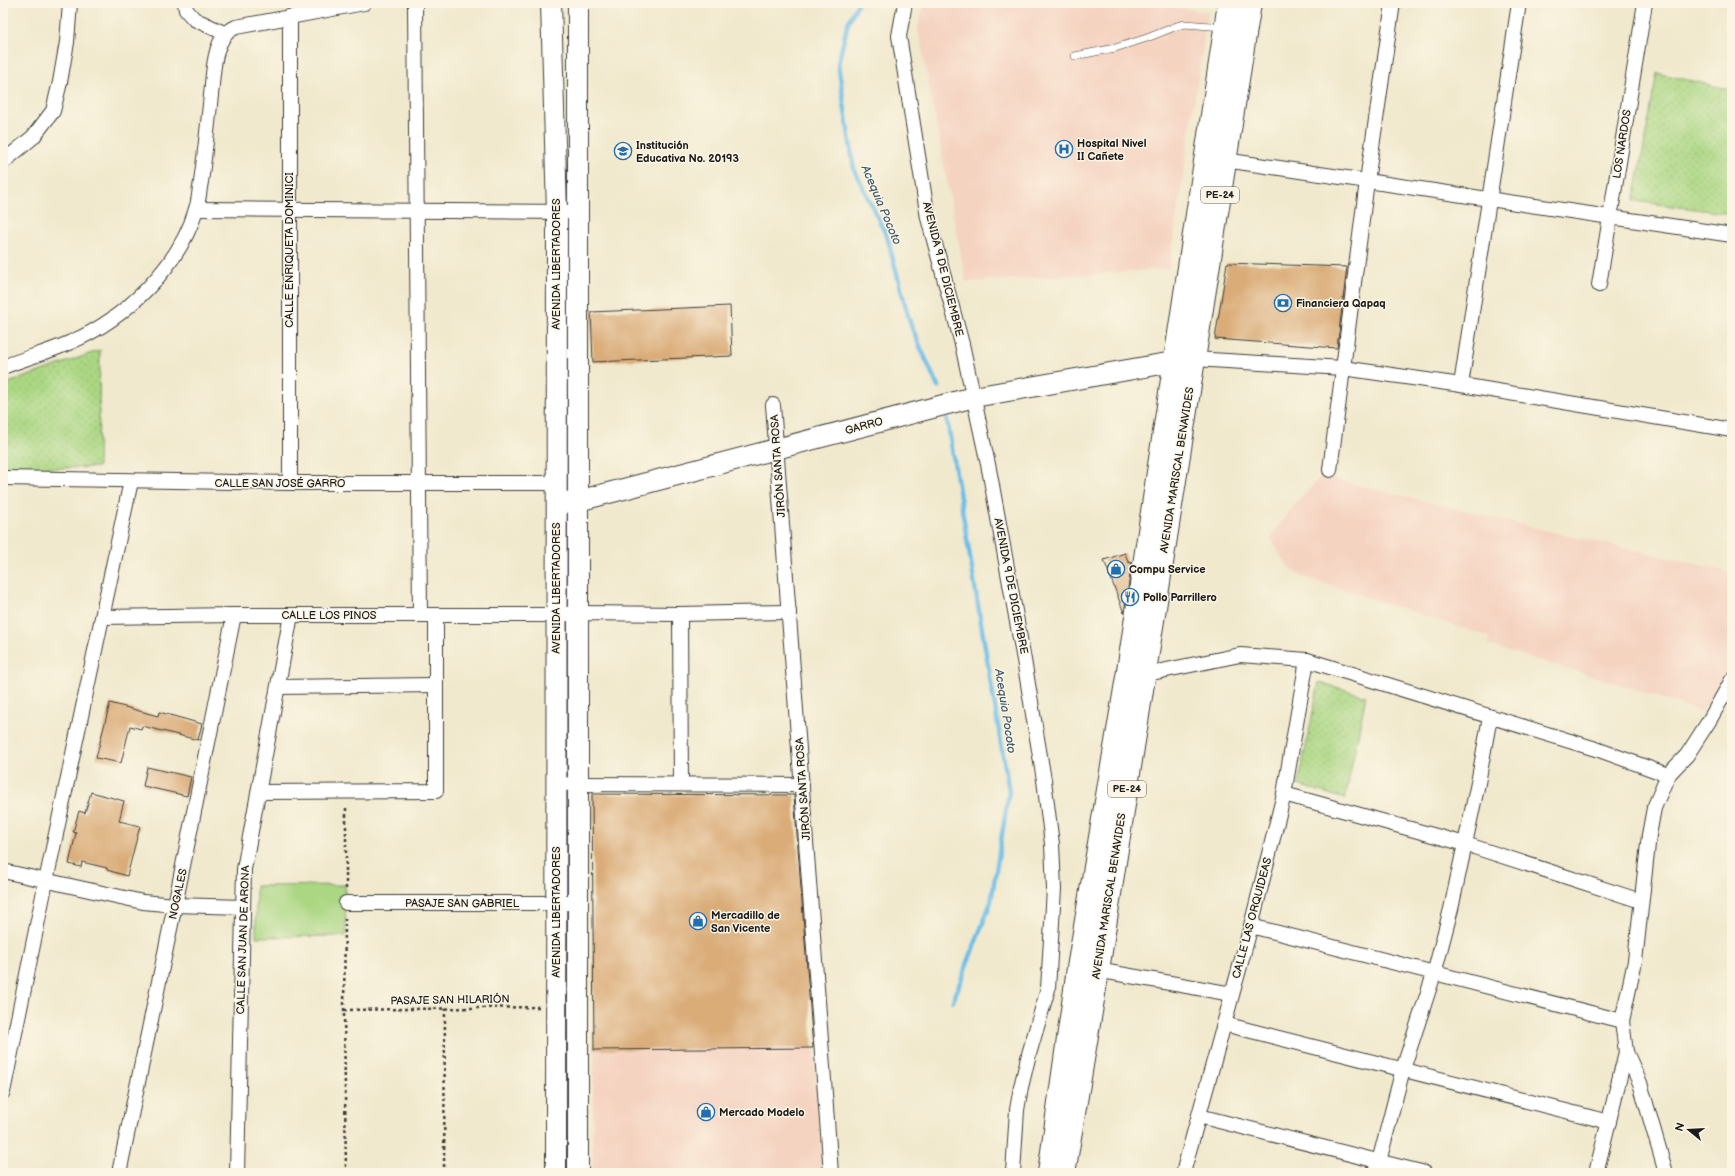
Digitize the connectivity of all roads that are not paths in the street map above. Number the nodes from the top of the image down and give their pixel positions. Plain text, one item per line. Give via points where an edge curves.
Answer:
1 (70, 3) edge
2 (185, 3) edge
3 (364, 3) edge
4 (415, 3) edge
5 (551, 3) edge
6 (578, 3) edge
7 (905, 3) edge
8 (1229, 3) edge
9 (1250, 3) edge
10 (1393, 3) edge
11 (1519, 3) edge
12 (1645, 3) edge
13 (290, 17) junction
14 (1235, 30) junction
15 (226, 34) junction
16 (1075, 56) dead end
17 (1216, 159) junction
18 (3, 162) edge
19 (1367, 181) junction
20 (1488, 200) junction
21 (196, 209) junction
22 (289, 210) junction
23 (417, 210) junction
24 (557, 212) junction
25 (578, 212) junction
26 (1610, 218) junction
27 (1732, 235) edge
28 (1599, 285) dead end
29 (1184, 360) junction
30 (3, 367) edge
31 (1343, 368) junction
32 (1461, 385) junction
33 (974, 397) junction
34 (773, 405) dead end
35 (1732, 430) edge
36 (776, 450) junction
37 (1330, 470) dead end
38 (3, 478) edge
39 (131, 481) junction
40 (290, 483) junction
41 (419, 483) junction
42 (556, 493) junction
43 (578, 501) junction
44 (789, 612) junction
45 (578, 613) junction
46 (680, 614) junction
47 (234, 615) junction
48 (291, 615) junction
49 (420, 615) junction
50 (436, 615) junction
51 (556, 615) junction
52 (102, 617) junction
53 (1308, 660) junction
54 (1136, 676) junction
55 (1732, 680) edge
56 (436, 685) junction
57 (278, 687) junction
58 (1490, 717) junction
59 (1668, 775) junction
60 (556, 784) junction
61 (578, 784) junction
62 (681, 784) junction
63 (802, 785) junction
64 (259, 792) junction
65 (1284, 794) junction
66 (1466, 844) junction
67 (3, 871) edge
68 (46, 881) junction
69 (1641, 901) junction
70 (346, 903) road end
71 (556, 903) junction
72 (578, 903) junction
73 (175, 906) junction
74 (243, 907) junction
75 (1251, 926) junction
76 (1088, 969) junction
77 (1434, 974) junction
78 (1232, 994) junction
79 (1622, 1021) junction
80 (1224, 1024) junction
81 (1626, 1052) junction
82 (1403, 1069) junction
83 (3, 1092) edge
84 (1199, 1116) junction
85 (1609, 1122) junction
86 (1378, 1167) edge
87 (119, 1173) edge
88 (237, 1173) edge
89 (556, 1173) edge
90 (578, 1173) edge
91 (831, 1173) edge
92 (1013, 1173) edge
93 (1049, 1173) edge
94 (1064, 1173) edge
95 (1183, 1173) edge
96 (1425, 1173) edge
97 (1596, 1173) edge
98 (1666, 1173) edge

1 - 18 street via 67,42 53,111 33,137
2 - 15 street via 186,10 194,19
3 - 13 street
4 - 23 street
5 - 24 street, AVENIDA LIBERTADORES
6 - 25 street, AVENIDA LIBERTADORES
7 - 33 street, AVENIDA 9 DE DICIEMBRE via 899,36 927,211
8 - 14 highway, AVENIDA MARISCAL BENAVIDES / PE-24
9 - 14 highway, AVENIDA MARISCAL BENAVIDES / PE-24
10 - 19 street
11 - 20 street
12 - 26 street, LOS NARDOS
13 - 15 street via 236,27
13 - 22 street, CALLE ENRIQUETA DOMINICI
14 - 16 lane via 1185,24 1115,48
14 - 17 highway, AVENIDA MARISCAL BENAVIDES / PE-24
15 - 21 street via 214,65
17 - 19 street
17 - 29 highway, AVENIDA MARISCAL BENAVIDES / PE-24
19 - 20 street
19 - 31 street
20 - 26 street
20 - 32 street
21 - 22 street
21 - 30 street via 187,232 169,264 155,282 131,304 73,342
22 - 23 street
22 - 40 street, CALLE ENRIQUETA DOMINICI
23 - 24 street
23 - 41 street
24 - 25 street
24 - 42 street, AVENIDA LIBERTADORES
25 - 43 street, AVENIDA LIBERTADORES
26 - 27 street
26 - 28 street, LOS NARDOS
29 - 31 street
29 - 33 street, GARRO
29 - 54 highway, AVENIDA MARISCAL BENAVIDES / PE-24
31 - 32 street
31 - 37 street
32 - 35 street
33 - 36 street, GARRO
33 - 92 street, AVENIDA 9 DE DICIEMBRE via 1024,660 1044,780 1054,874 1048,989 1021,1087
34 - 36 street, JIRÓN SANTA ROSA
36 - 43 street, GARRO
36 - 44 street, JIRÓN SANTA ROSA
38 - 39 street, CALLE SAN JOSÉ GARRO
39 - 40 street, CALLE SAN JOSÉ GARRO
39 - 52 street
40 - 41 street, CALLE SAN JOSÉ GARRO
41 - 42 street, CALLE SAN JOSÉ GARRO
41 - 49 street
42 - 43 street, GARRO
42 - 51 street, AVENIDA LIBERTADORES
43 - 45 street, AVENIDA LIBERTADORES
44 - 46 street, CALLE LOS PINOS
44 - 63 street, JIRÓN SANTA ROSA
45 - 46 street, CALLE LOS PINOS
45 - 51 street, CALLE LOS PINOS
45 - 61 street, AVENIDA LIBERTADORES
46 - 62 street
47 - 48 street, CALLE LOS PINOS
47 - 52 street, CALLE LOS PINOS
47 - 73 street, NOGALES
48 - 49 street, CALLE LOS PINOS
48 - 57 street, CALLE SAN JUAN DE ARONA
49 - 50 street, CALLE LOS PINOS
50 - 51 street, CALLE LOS PINOS
50 - 56 street
51 - 60 street, AVENIDA LIBERTADORES
52 - 68 street
53 - 54 street via 1240,655
53 - 58 street
53 - 65 street, CALLE LAS ORQUIDEAS
54 - 76 highway, AVENIDA MARISCAL BENAVIDES / PE-24
55 - 59 street via 1687,755
56 - 57 street
56 - 64 street via 436,791
57 - 64 street, CALLE SAN JUAN DE ARONA
58 - 59 street via 1599,750
58 - 66 street
59 - 69 street via 1654,808
60 - 61 street
60 - 71 street, AVENIDA LIBERTADORES
61 - 62 street
61 - 72 street, AVENIDA LIBERTADORES
62 - 63 street
63 - 91 street, JIRÓN SANTA ROSA
64 - 74 street, CALLE SAN JUAN DE ARONA via 244,869
65 - 66 street
65 - 75 street, CALLE LAS ORQUIDEAS
66 - 69 street
66 - 77 street
67 - 68 street
68 - 73 street via 143,902
68 - 83 street
69 - 79 street via 1635,961
70 - 71 street, PASAJE SAN GABRIEL
71 - 72 street, PASAJE SAN GABRIEL
71 - 89 street, AVENIDA LIBERTADORES
72 - 90 street, AVENIDA LIBERTADORES
73 - 74 street
73 - 87 street, NOGALES
74 - 88 street, CALLE SAN JUAN DE ARONA
75 - 77 street
75 - 78 street, CALLE LAS ORQUIDEAS
76 - 78 street
76 - 93 highway, AVENIDA MARISCAL BENAVIDES / PE-24
76 - 94 highway, AVENIDA MARISCAL BENAVIDES / PE-24
77 - 79 street
77 - 82 street
78 - 80 street, CALLE LAS ORQUIDEAS
79 - 81 street
80 - 82 street
80 - 84 street, CALLE LAS ORQUIDEAS
81 - 85 street
81 - 98 street via 1640,1082
82 - 85 street
82 - 86 street
84 - 86 street
84 - 95 street, CALLE LAS ORQUIDEAS
85 - 97 street
86 - 96 street

